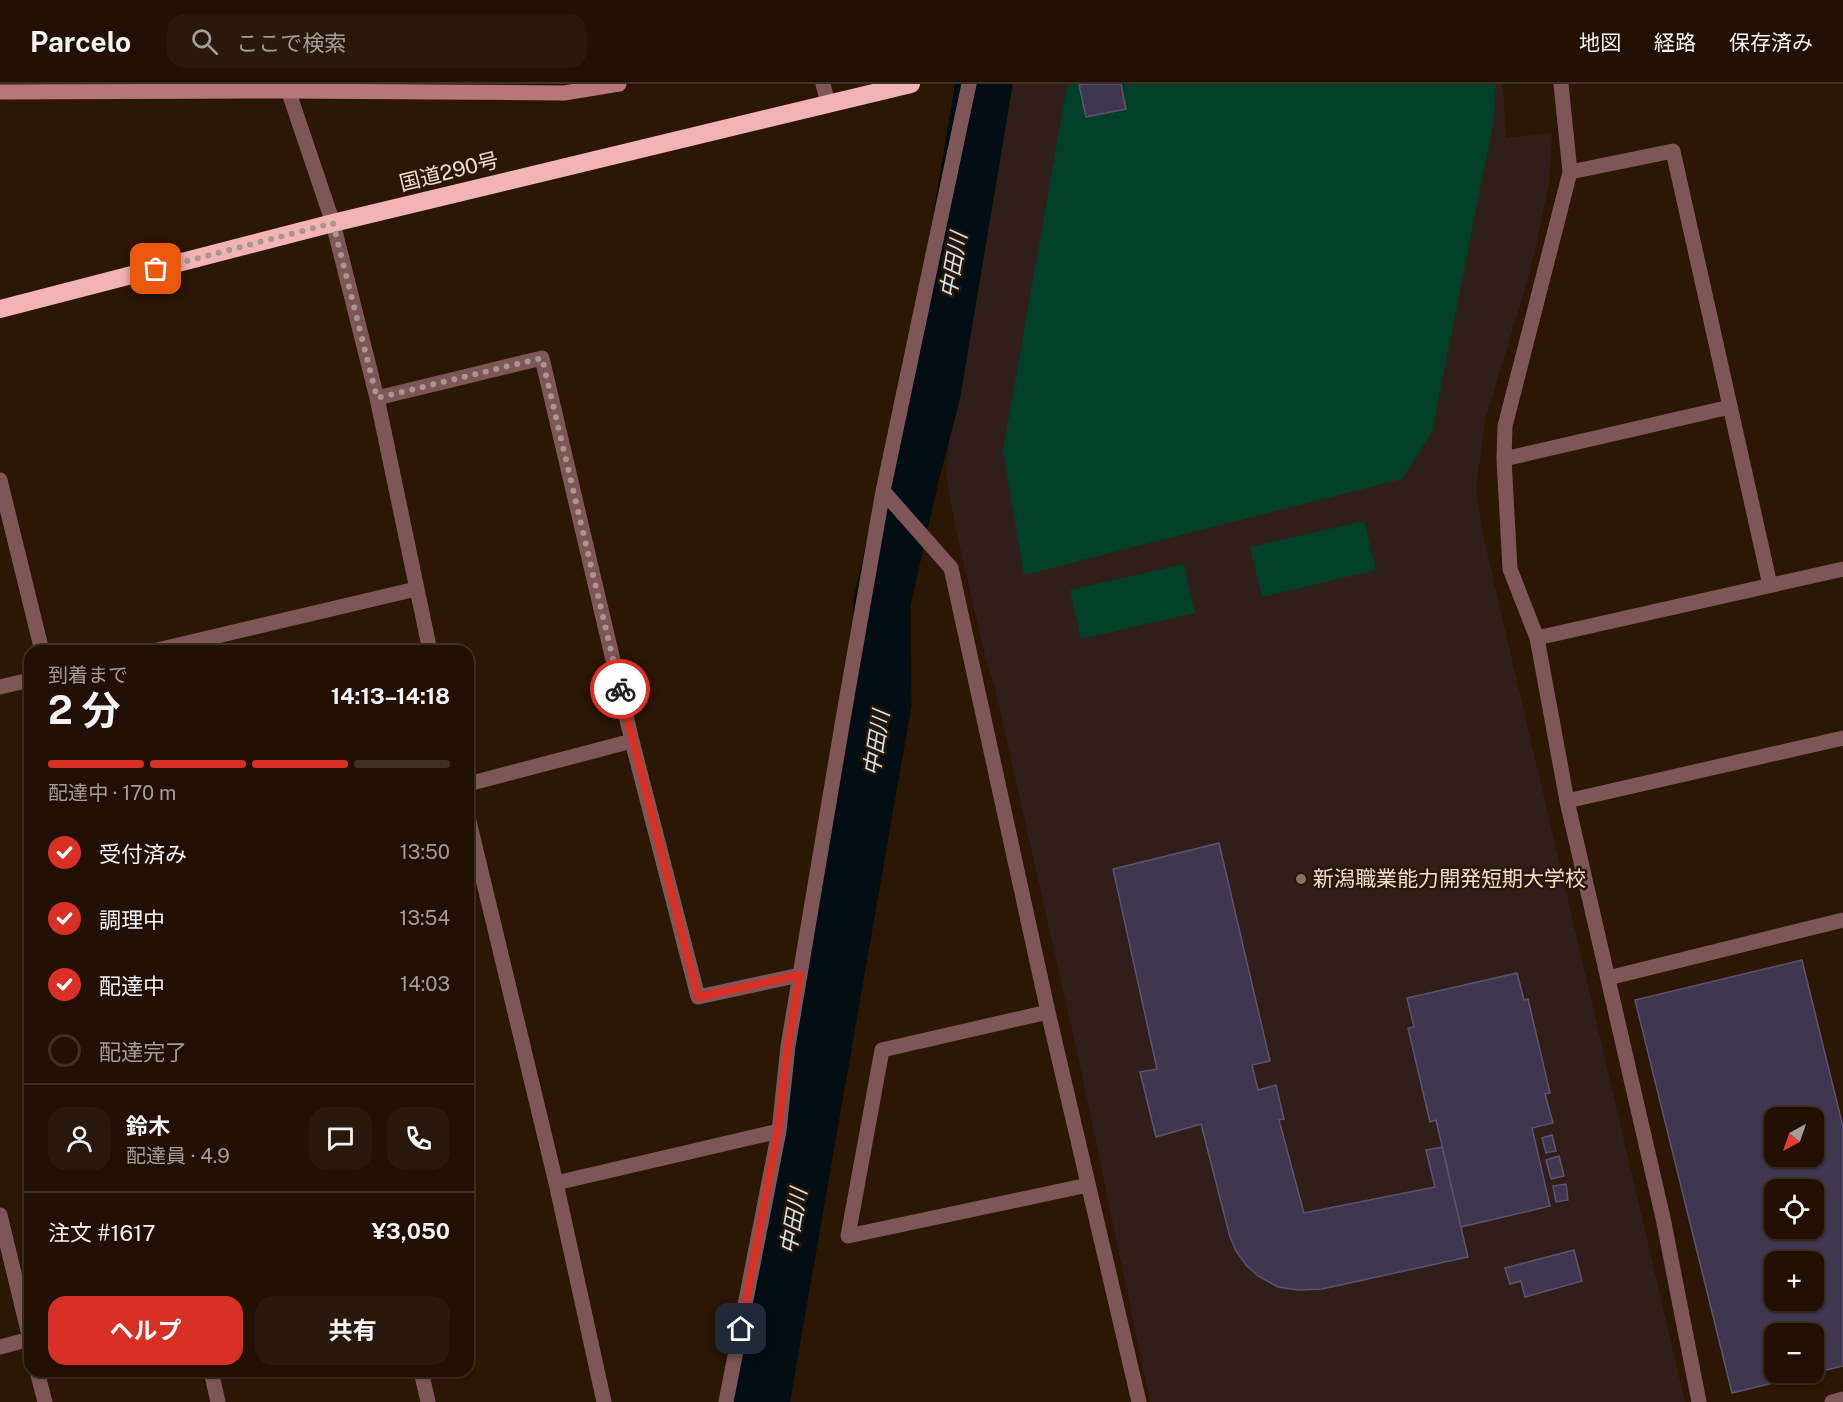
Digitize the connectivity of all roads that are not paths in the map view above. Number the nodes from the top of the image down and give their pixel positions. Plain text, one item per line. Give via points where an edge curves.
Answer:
1 (619, 84) edge
2 (823, 84) edge
3 (911, 84) edge
4 (969, 84) edge
5 (1562, 84) edge
6 (287, 87) edge
7 (0, 92) edge
8 (828, 104) junction
9 (1570, 172) junction
10 (333, 223) junction
11 (0, 309) edge
12 (377, 398) junction
13 (1730, 407) junction
14 (1504, 459) junction
15 (0, 480) edge
16 (883, 491) junction
17 (1843, 569) edge
18 (1770, 585) junction
19 (416, 589) junction
20 (1537, 638) junction
21 (41, 645) edge
22 (178, 645) edge
23 (429, 645) edge
24 (24, 681) edge
25 (0, 687) edge
26 (1843, 738) edge
27 (632, 741) junction
28 (474, 782) edge
29 (1567, 801) junction
30 (474, 842) edge
31 (1843, 920) edge
32 (800, 975) junction
33 (1608, 978) junction
34 (1048, 1012) junction
35 (778, 1131) junction
36 (556, 1183) junction
37 (1088, 1185) junction
38 (0, 1215) edge
39 (24, 1314) edge
40 (24, 1341) edge
41 (0, 1347) edge
42 (39, 1377) edge
43 (212, 1377) edge
44 (423, 1377) edge
45 (1843, 1400) edge
46 (45, 1402) edge
47 (218, 1402) edge
48 (429, 1402) edge
49 (604, 1402) edge
50 (726, 1402) edge
51 (1139, 1402) edge
52 (1700, 1402) edge
53 (1832, 1402) edge

1 - 6 street via 564,93
2 - 8 street
3 - 8 highway, 国道290号
4 - 16 street
5 - 9 street
6 - 7 street
6 - 10 street
8 - 10 highway, 国道290号
9 - 13 street via 1673,151
9 - 14 street via 1505,426
10 - 11 highway, 国道290号
10 - 12 street
12 - 19 street
12 - 27 street via 542,358
13 - 14 street
13 - 18 street
14 - 20 street via 1510,568
15 - 21 street
16 - 32 street
16 - 34 street via 951,568
17 - 18 street
18 - 20 street
19 - 22 street
19 - 23 street
20 - 29 street
24 - 25 street
26 - 29 street
27 - 28 street
27 - 32 street via 698,997
29 - 33 street
30 - 36 street
31 - 33 street
32 - 35 street
33 - 52 street
34 - 37 street
34 - 37 street via 882,1050 848,1236
35 - 36 street
35 - 50 street
36 - 49 street
37 - 51 street
38 - 39 street
40 - 41 street
42 - 46 street
43 - 47 street
44 - 48 street
45 - 53 street

